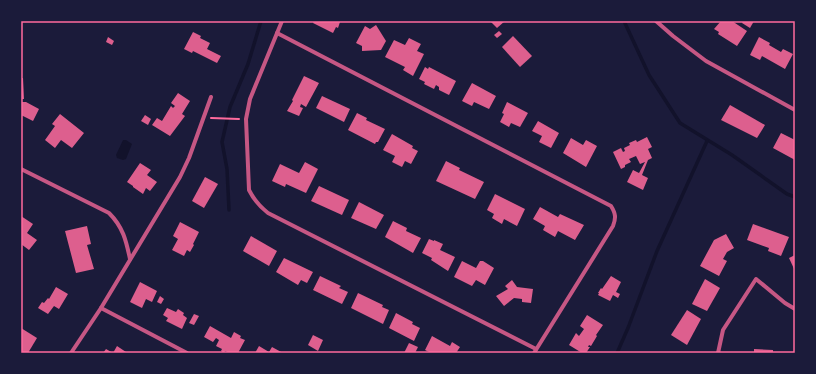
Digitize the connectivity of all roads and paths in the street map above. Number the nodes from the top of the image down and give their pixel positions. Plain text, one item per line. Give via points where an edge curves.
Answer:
1 (282, 21) edge
2 (656, 21) edge
3 (277, 33) junction
4 (211, 97) dead end
5 (795, 110) edge
6 (203, 118) junction
7 (246, 119) junction
8 (21, 169) edge
9 (130, 259) junction
10 (101, 308) junction
11 (795, 309) edge
12 (535, 351) edge
13 (71, 353) edge
14 (187, 353) edge
15 (718, 353) edge

1 - 3 street
2 - 5 street via 706,61
3 - 7 street via 250,99
3 - 12 street via 611,206 616,219 613,226
4 - 6 street
6 - 7 path
6 - 9 street via 180,177
7 - 12 street via 249,190 260,207
8 - 9 street via 109,213 126,239
9 - 10 street
10 - 13 street
10 - 14 street
11 - 15 street via 756,279 723,330

